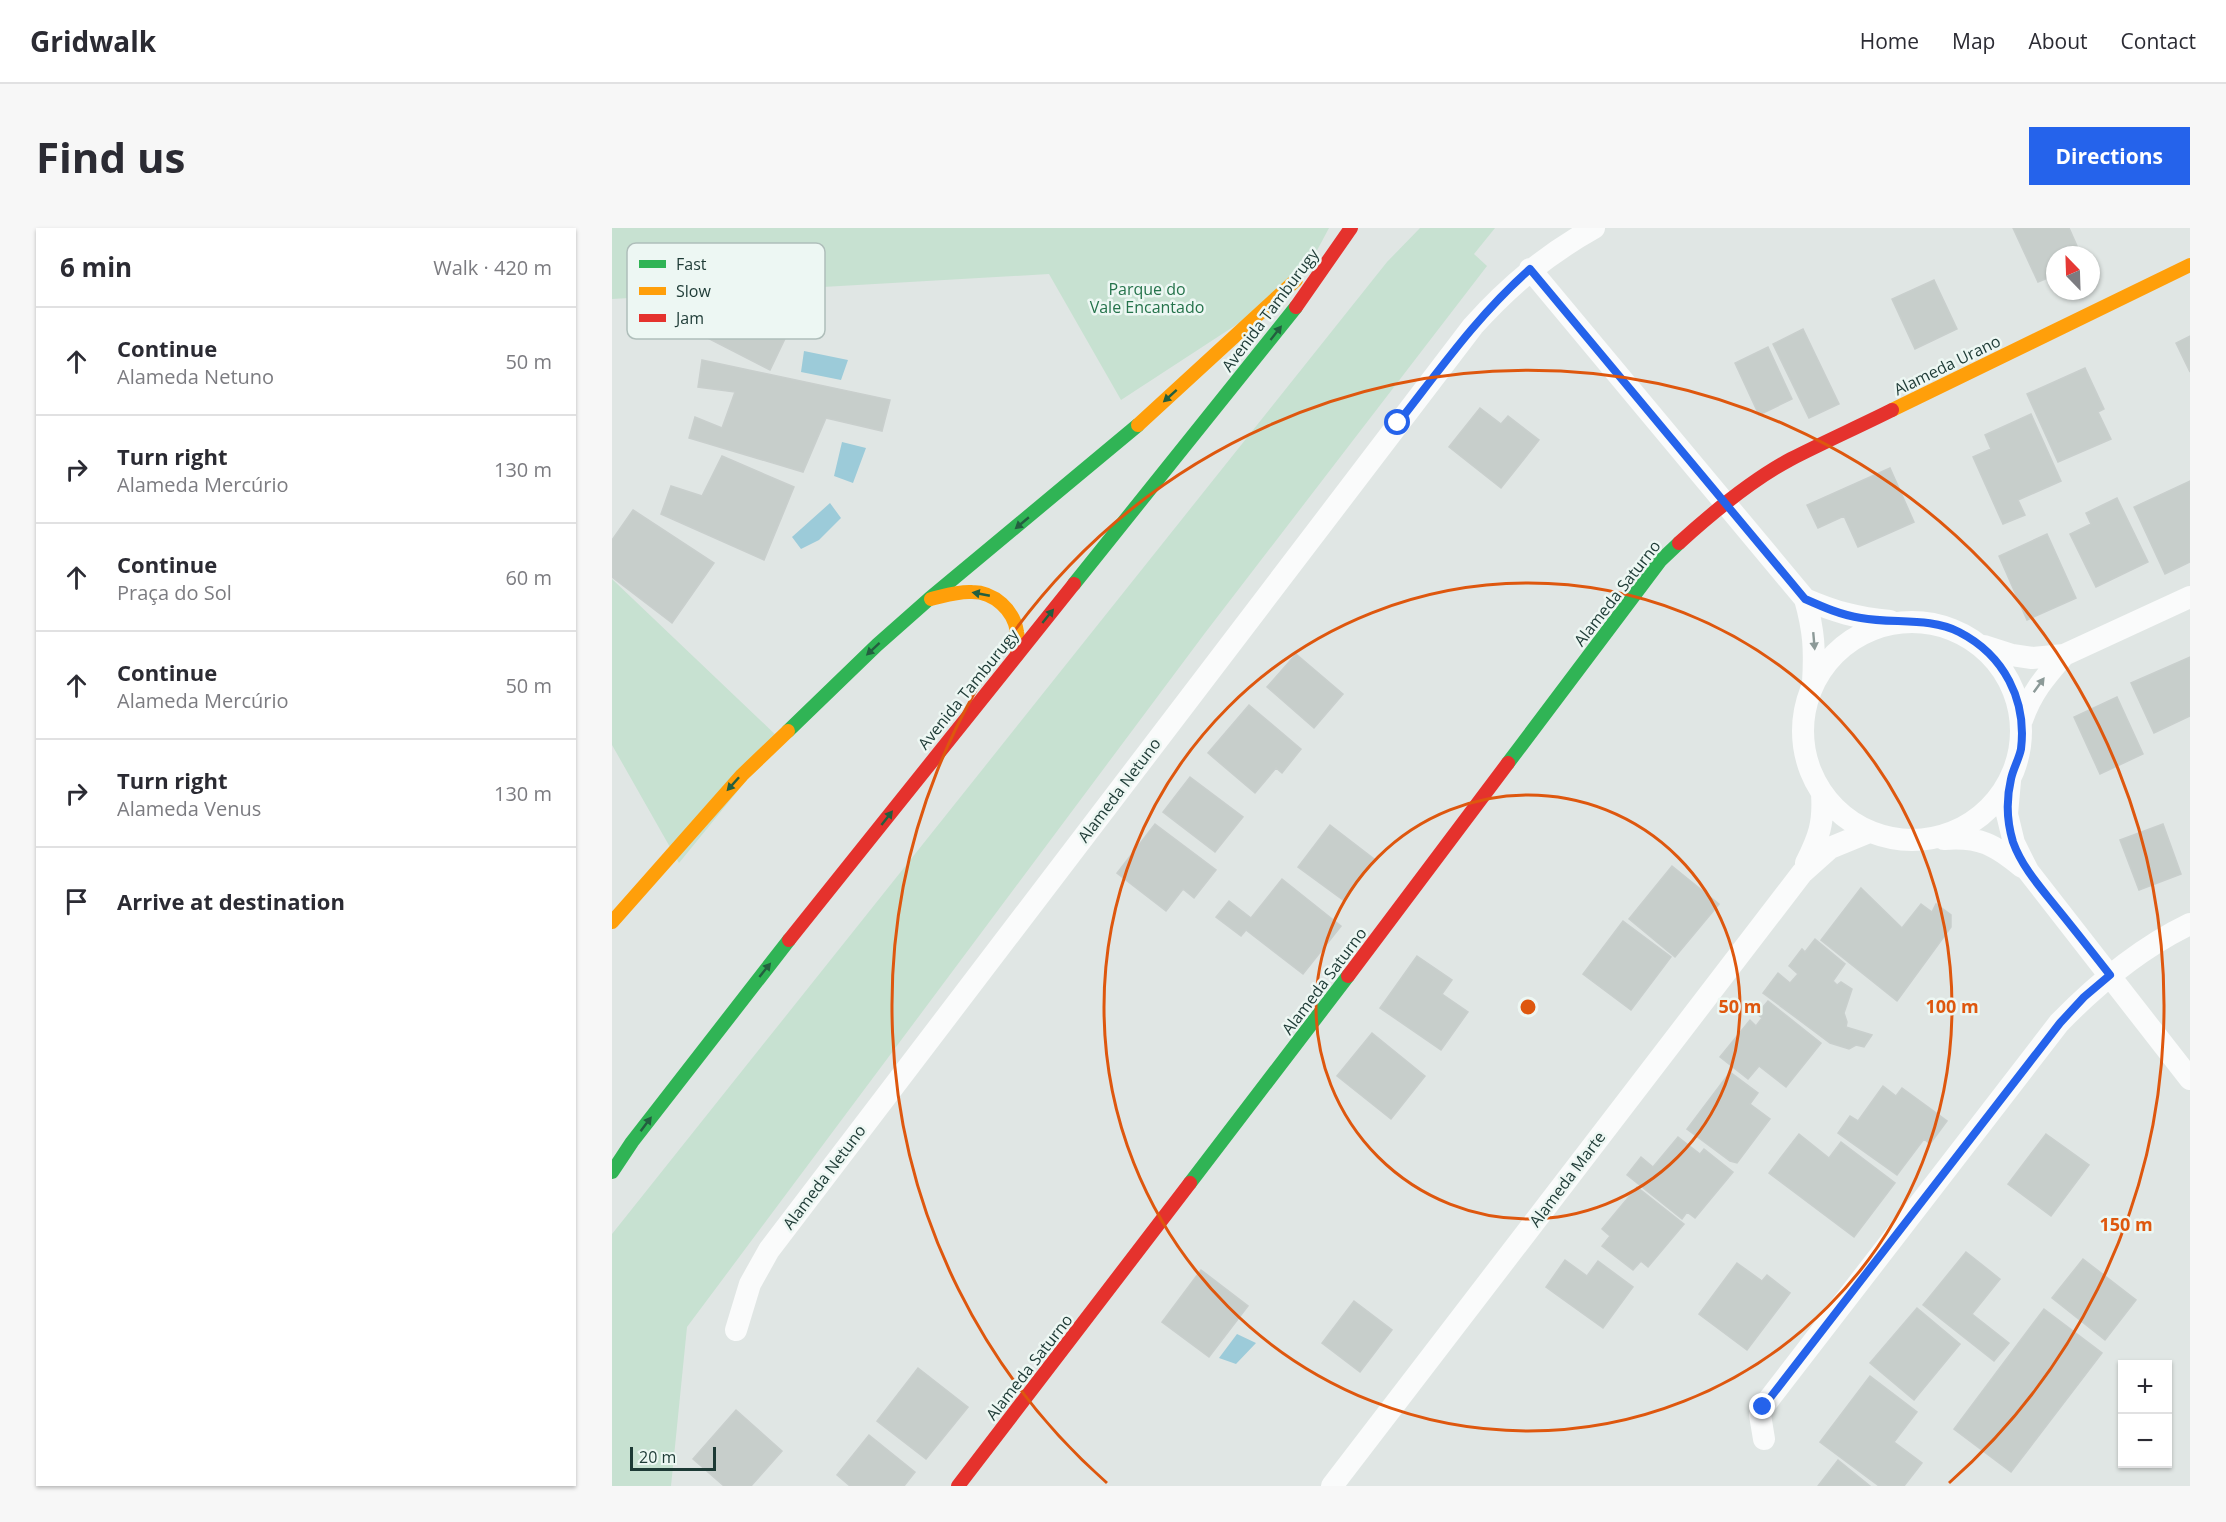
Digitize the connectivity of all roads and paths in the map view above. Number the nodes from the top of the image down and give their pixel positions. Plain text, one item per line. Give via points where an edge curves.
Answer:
1 (1350, 228) edge
2 (1594, 228) edge
3 (2190, 265) edge
4 (1530, 269) junction
5 (1724, 504) junction
6 (2190, 597) edge
7 (929, 599) junction
8 (1805, 599) junction
9 (1902, 622) junction
10 (1982, 646) junction
11 (1017, 655) junction
12 (2064, 656) junction
13 (1813, 684) junction
14 (2022, 720) junction
15 (2010, 780) junction
16 (1822, 794) junction
17 (1869, 832) junction
18 (1928, 840) junction
19 (2028, 872) junction
20 (1802, 873) junction
21 (634, 897) junction
22 (612, 908) edge
23 (612, 922) edge
24 (2190, 924) edge
25 (2110, 975) junction
26 (2190, 1080) edge
27 (612, 1172) edge
28 (736, 1330) dead end
29 (1764, 1439) dead end
30 (958, 1486) edge
31 (1332, 1486) edge

1 -> 7 main road, Avenida Tamburugy via 1141,423
11 -> 1 main road, Avenida Tamburugy via 1290,315
2 - 4 street, Alameda Netuno
3 - 5 main road, Alameda Urano via 1790,460
4 - 5 street
4 - 28 street, Alameda Netuno via 1473,326 769,1250 750,1284
5 - 8 street
5 - 30 main road, Alameda Saturno via 1660,561 1308,1030
6 - 12 street
11 -> 7 main road via 1014,620 994,597 979,592
7 -> 21 main road, Avenida Tamburugy via 742,775
8 - 9 street via 1844,614
8 -> 13 street via 1813,627
9 - 10 street via 1931,623 1958,631
9 - 13 street via 1875,628 1850,641 1829,660
10 - 12 street via 2032,658
10 - 14 street via 2002,666 2015,692
27 -> 11 main road, Avenida Tamburugy via 726,1019
14 -> 12 street via 2040,683
13 - 16 street via 1804,711 1803,740 1809,768
14 - 15 street via 2020,751
15 - 18 street via 1990,809 1961,829
15 - 19 street via 2007,814 2014,843
16 - 17 street via 1842,816
16 - 20 street, Alameda Marte via 1820,835
17 - 18 street via 1898,840
17 - 20 street, Alameda Marte via 1830,848
18 - 19 street via 1978,840 2000,849
19 - 25 street
20 - 31 street, Alameda Marte
21 - 22 street
21 - 23 main road, Avenida Tamburugy
24 - 25 street
25 - 26 street
25 - 29 street via 2060,1023 1763,1407 1760,1415

